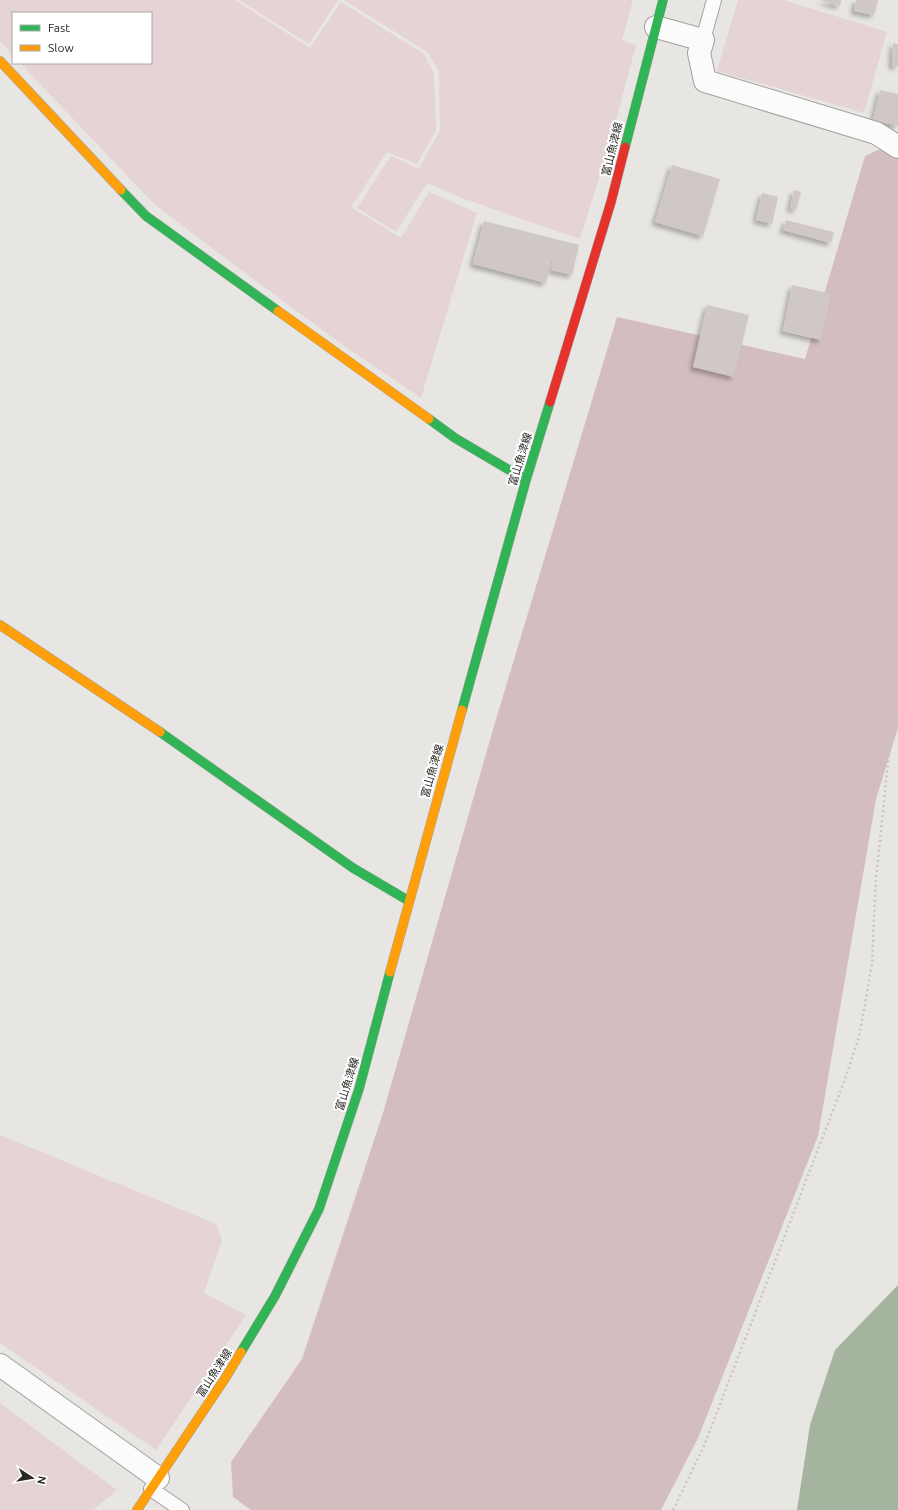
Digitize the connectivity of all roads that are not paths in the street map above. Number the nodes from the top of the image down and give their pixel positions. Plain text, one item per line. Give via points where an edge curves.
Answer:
1 (663, 0) edge
2 (714, 0) edge
3 (656, 27) junction
4 (703, 40) junction
5 (0, 61) edge
6 (898, 147) edge
7 (526, 480) junction
8 (0, 625) edge
9 (409, 901) junction
10 (0, 1366) edge
11 (151, 1489) junction
12 (137, 1510) edge
13 (182, 1510) edge

1 - 3 main road, 富山魚津線
2 - 4 lane
3 - 4 street
3 - 7 main road, 富山魚津線 via 611,202
4 - 6 street via 699,53 705,81 876,133
5 - 7 main road via 146,216 455,438
7 - 9 main road, 富山魚津線
8 - 9 main road via 186,750 353,868
9 - 11 main road, 富山魚津線 via 360,1089 319,1209 275,1296 226,1377
10 - 11 street
11 - 12 main road, 富山魚津線
11 - 13 lane

